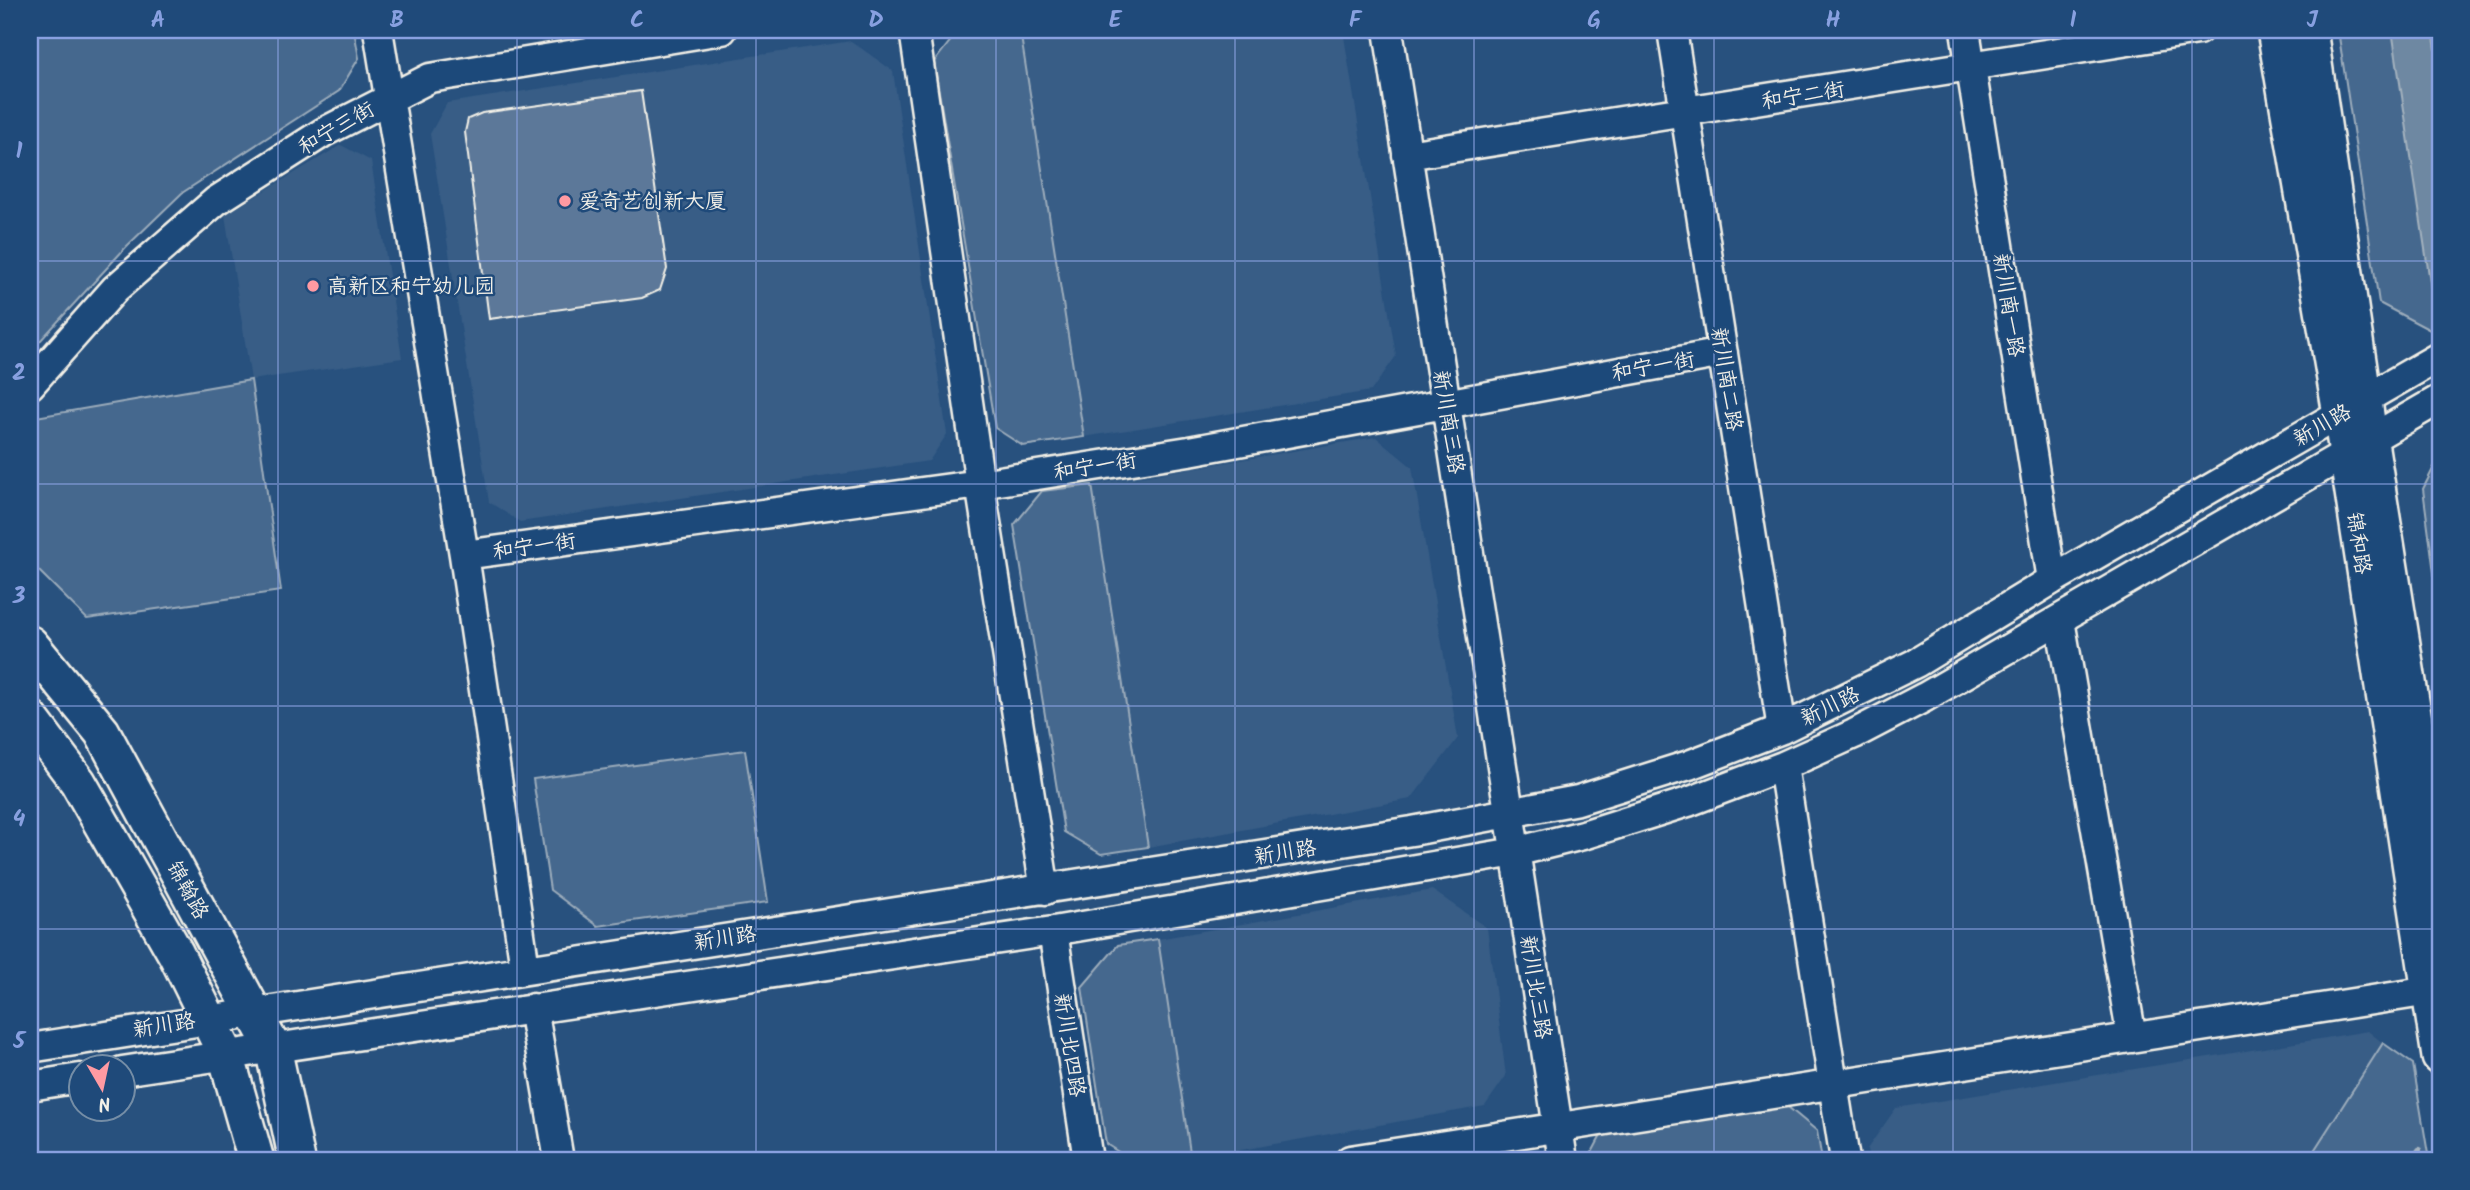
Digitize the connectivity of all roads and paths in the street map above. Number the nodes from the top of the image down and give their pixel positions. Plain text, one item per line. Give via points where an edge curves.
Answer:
1 (378, 30) edge
2 (722, 30) edge
3 (914, 30) edge
4 (1388, 30) edge
5 (1672, 30) edge
6 (1965, 30) edge
7 (2198, 30) edge
8 (2275, 30) edge
9 (2309, 30) edge
10 (1971, 68) junction
11 (388, 99) junction
12 (1684, 114) junction
13 (1407, 155) junction
14 (1723, 353) junction
15 (2440, 356) edge
16 (30, 385) edge
17 (2440, 399) edge
18 (1446, 404) junction
19 (2352, 407) junction
20 (2358, 449) junction
21 (980, 484) junction
22 (464, 555) junction
23 (2052, 580) junction
24 (2060, 620) junction
25 (30, 644) edge
26 (30, 718) edge
27 (1783, 729) junction
28 (1783, 766) junction
29 (1509, 813) junction
30 (2425, 827) edge
31 (1516, 852) junction
32 (2440, 884) edge
33 (1045, 890) junction
34 (1053, 931) junction
35 (526, 968) junction
36 (2430, 991) junction
37 (533, 1008) junction
38 (253, 1012) junction
39 (208, 1018) junction
40 (2132, 1038) junction
41 (30, 1048) edge
42 (273, 1048) junction
43 (226, 1055) junction
44 (2440, 1057) edge
45 (136, 1069) edge
46 (66, 1080) edge
47 (1833, 1085) junction
48 (30, 1086) edge
49 (1558, 1128) junction
50 (256, 1160) edge
51 (297, 1160) edge
52 (559, 1160) edge
53 (1088, 1160) edge
54 (1350, 1160) edge
55 (1563, 1160) edge
56 (1845, 1160) edge

1 - 11 street
2 - 11 street, 和宁三街 via 430,78
3 - 21 street
4 - 13 street, 新川南三路
5 - 12 street, 新川南二路
6 - 10 street, 新川南一路
7 - 10 street, 和宁二街
8 - 19 main road, 锦和路
9 - 19 main road, 锦和路
10 - 12 street, 和宁二街
10 - 23 street, 新川南一路
11 - 16 street, 和宁三街 via 324,132 216,201 116,289
11 - 22 street
12 - 13 street, 和宁二街
12 - 14 street, 新川南二路
13 - 18 street, 新川南三路
14 - 18 street, 和宁一街
14 - 27 street, 新川南二路
15 - 19 street, 新川路
17 - 20 street, 新川路
18 - 21 street, 和宁一街 via 1189,452
18 - 29 street, 新川南三路
19 - 20 main road, 锦和路
19 - 23 street, 新川路
20 - 24 street, 新川路
20 - 30 main road, 锦和路
21 - 22 street, 和宁一街
21 - 33 street
22 - 35 street
23 - 27 street, 新川路 via 1916,663
24 - 28 street, 新川路 via 1854,734
24 - 40 street
25 - 38 main road, 锦翰路 via 102,732
26 - 39 main road, 锦翰路 via 78,782
27 - 29 street, 新川路 via 1578,800
28 - 31 street, 新川路 via 1675,807
28 - 47 street
29 - 31 street, 新川北三路
29 - 33 street, 新川路
30 - 32 main road, 锦和路
30 - 36 main road, 锦和路
31 - 34 street, 新川路
31 - 49 street, 新川北三路
33 - 35 street, 新川路
34 - 37 street, 新川路
34 - 53 street, 新川北四路
35 - 38 street, 新川路
36 - 40 street
36 - 44 main road, 锦和路
37 - 42 street, 新川路
37 - 52 street
38 - 39 street, 新川路
38 - 42 main road, 锦翰路
39 - 41 street, 新川路
39 - 43 main road, 锦翰路
40 - 47 street
42 - 43 street, 新川路
42 - 51 main road, 锦翰路
43 - 45 street, 新川路
43 - 50 main road, 锦翰路
46 - 48 street
47 - 49 street
47 - 56 street
49 - 54 street
49 - 55 street, 新川北三路

